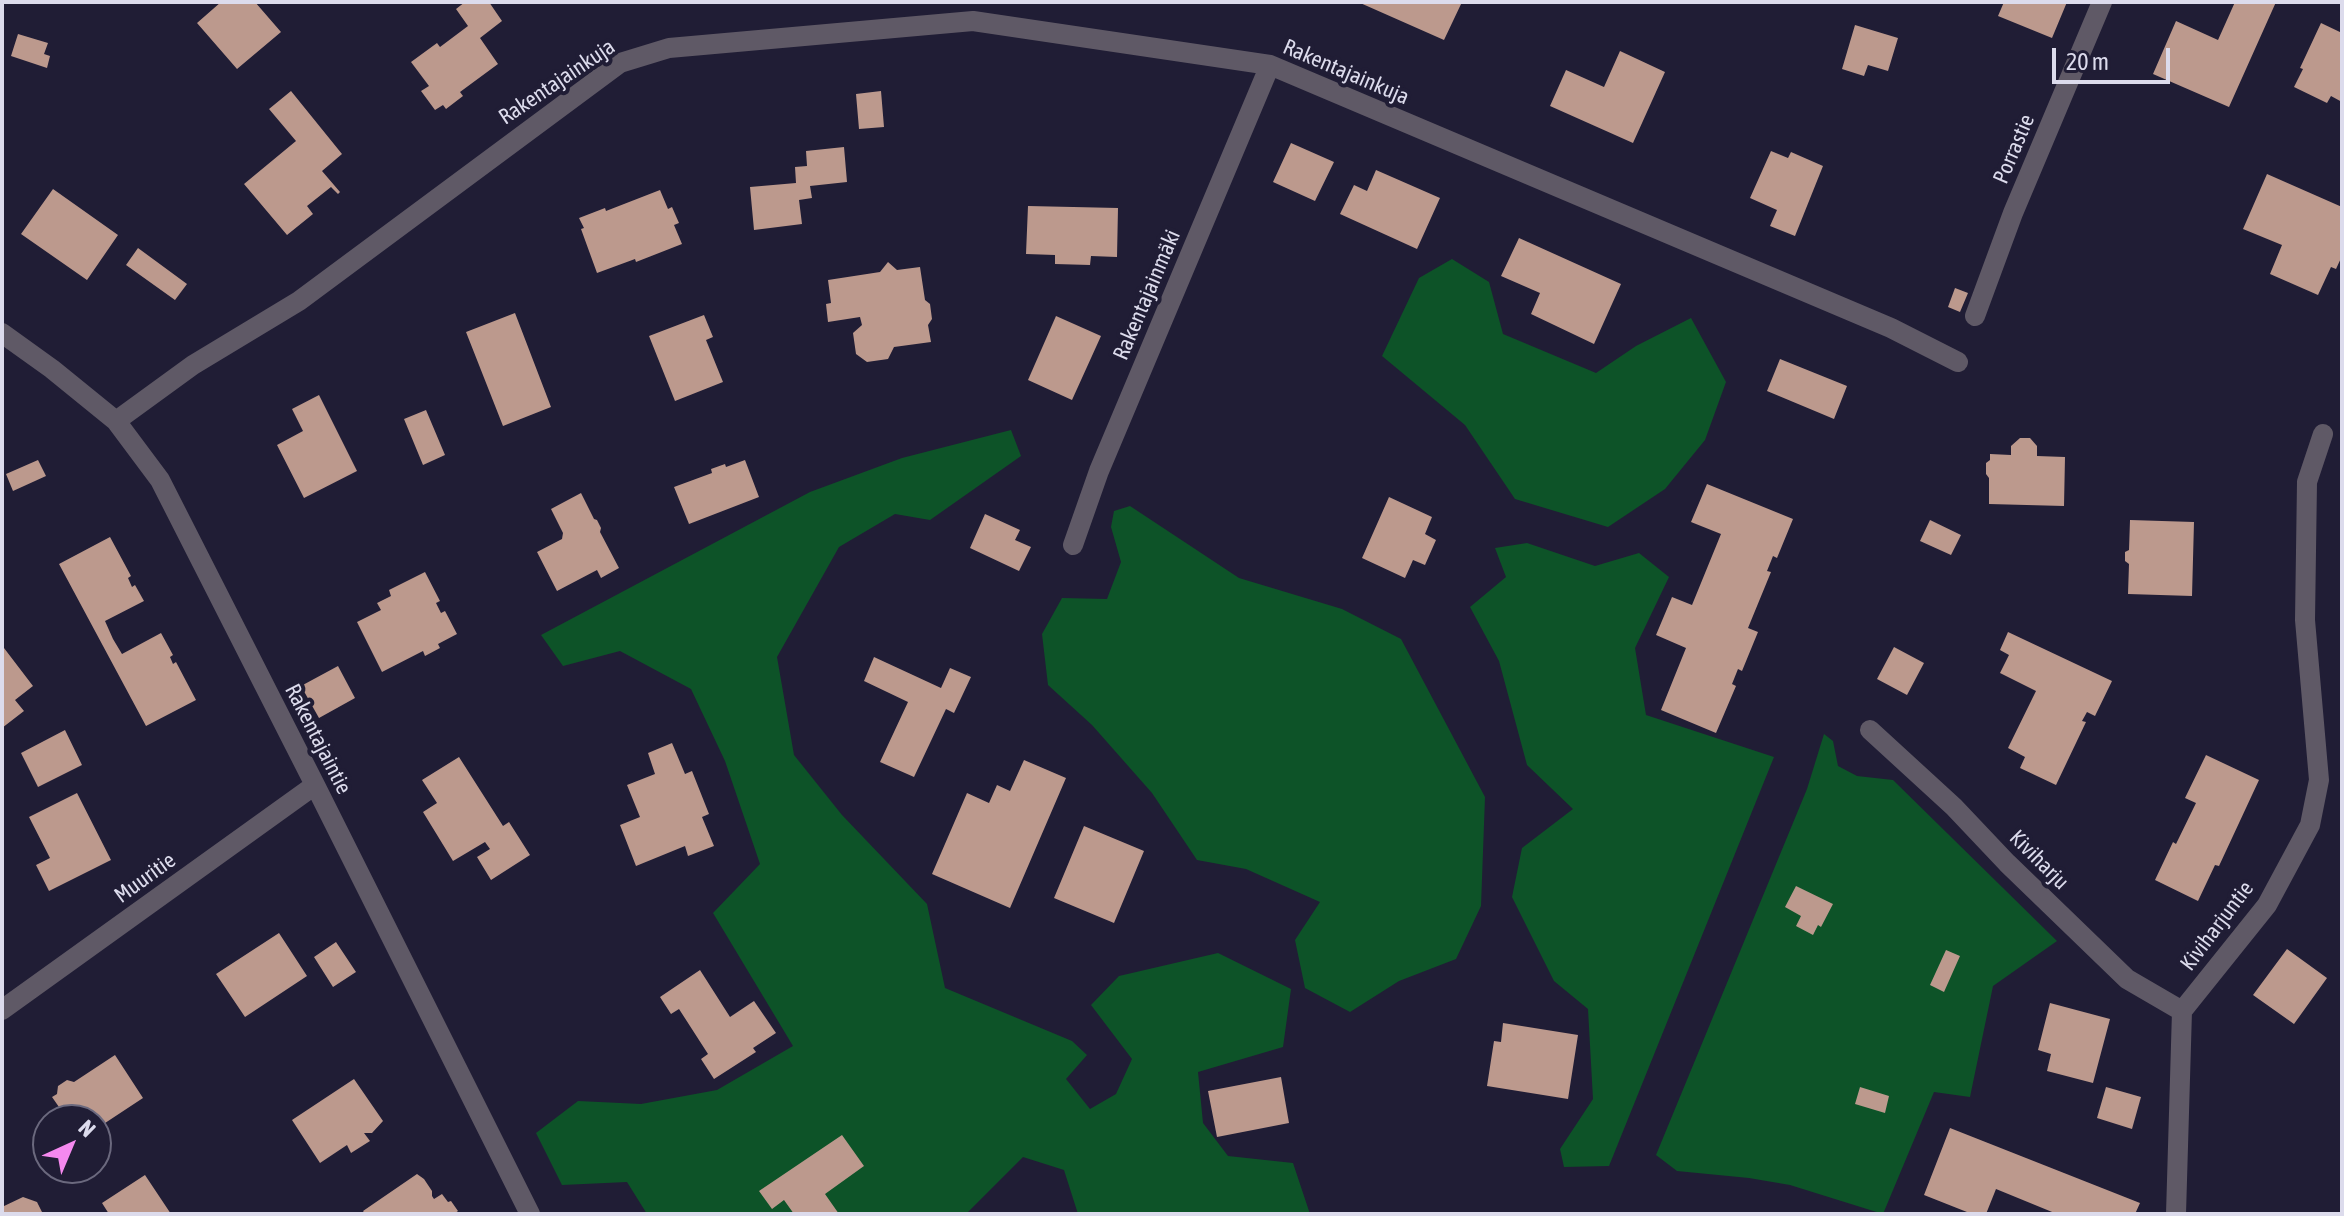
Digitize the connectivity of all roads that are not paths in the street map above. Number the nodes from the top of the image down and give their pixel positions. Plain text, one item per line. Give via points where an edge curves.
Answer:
1 (2102, 2) edge
2 (974, 12) edge
3 (1270, 65) junction
4 (1975, 316) dead end
5 (2, 333) edge
6 (1958, 362) dead end
7 (116, 421) junction
8 (2323, 434) dead end
9 (1073, 545) dead end
10 (1870, 730) dead end
11 (315, 785) junction
12 (2, 1010) edge
13 (2182, 1011) junction
14 (530, 1214) edge
15 (2176, 1214) edge

1 - 4 street, Porrastie
2 - 3 street, Rakentajainkuja
2 - 7 street, Rakentajainkuja via 669,48 620,63 299,301 193,365
3 - 6 street, Rakentajainkuja via 1891,328
3 - 9 street, Rakentajainmäki via 1099,471
5 - 7 street, Rakentajaintie
7 - 11 street, Rakentajaintie via 160,480
8 - 13 street, Kiviharjuntie via 2307,482 2305,620 2319,780 2310,825 2267,905
10 - 13 street, Kiviharju via 2127,979
11 - 12 street, Muuritie
11 - 14 street, Rakentajaintie
13 - 15 street

